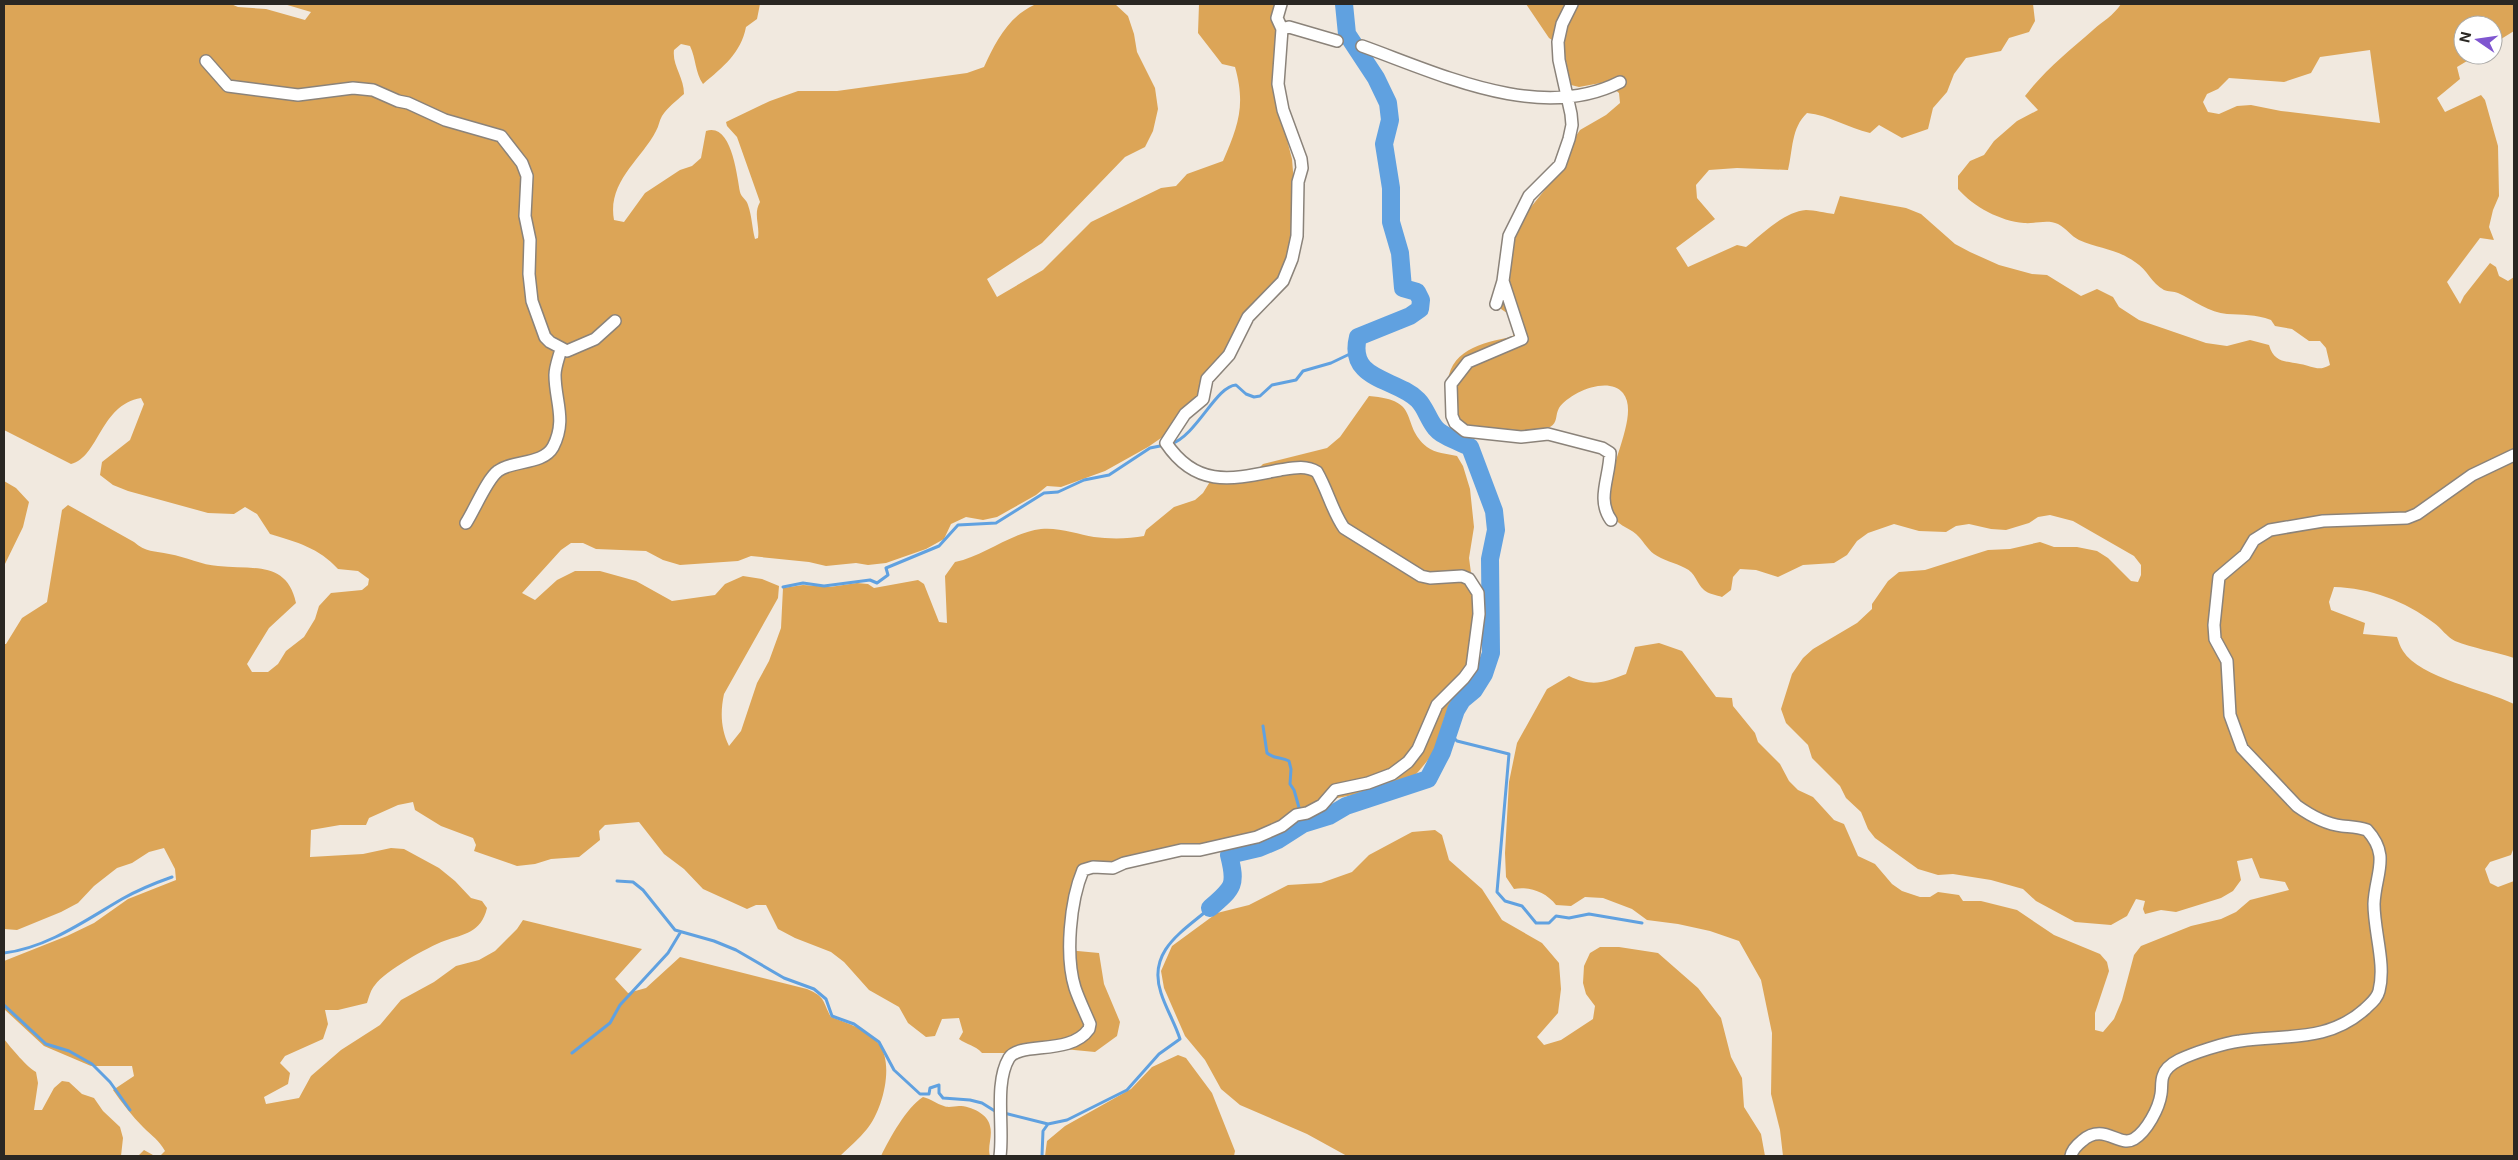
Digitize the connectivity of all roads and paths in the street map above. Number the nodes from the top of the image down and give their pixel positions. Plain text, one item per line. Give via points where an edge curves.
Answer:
1 (1281, 4) edge
2 (1572, 4) edge
3 (1282, 29) junction
4 (1337, 41) dead end
5 (1362, 46) dead end
6 (206, 61) dead end
7 (1620, 82) dead end
8 (1568, 98) junction
9 (1503, 281) junction
10 (1496, 304) dead end
11 (615, 322) dead end
12 (561, 349) junction
13 (2514, 455) edge
14 (1611, 520) dead end
15 (466, 523) dead end
16 (1000, 1156) edge
17 (2071, 1156) edge

1 - 3 street via 1277,18
2 - 8 street via 1558,42
3 - 4 street via 1289,27
3 - 16 street via 1278,84 1302,168 1292,259 1283,281 1248,317 1228,354 1207,379 1203,399 1185,414 1166,443 1191,469 1203,475 1233,479 1302,468 1317,472 1344,528 1421,576 1462,576 1474,585 1478,592 1479,614 1475,656 1464,678 1431,715 1418,749 1392,774 1355,787 1335,790 1322,805 1296,815 1282,826 1257,837 1200,850 1181,850 1113,868 1083,870 1071,914 1071,950 1075,987 1090,1024 1089,1029 1071,1043 1024,1050 1009,1058 1000,1098
5 - 8 street via 1510,94 1543,99
6 - 12 street via 228,86 298,95 353,88 373,90 445,120 501,136 522,163 527,176 525,216 530,240 528,274 532,301 544,337
7 - 8 street via 1605,90
8 - 9 street via 1572,125 1560,165 1529,196 1514,225 1506,246
9 - 10 street
9 - 14 street via 1522,339 1468,362 1451,384 1452,416 1465,431 1520,437 1548,434 1606,450 1610,453 1610,463 1603,503
11 - 12 street via 595,339 567,351
12 - 15 street via 555,374 560,424 553,446 537,458 506,467 492,476
13 - 17 street via 2472,475 2407,518 2323,521 2270,530 2254,540 2245,555 2219,577 2215,639 2227,661 2230,715 2242,748 2303,810 2321,821 2366,830 2379,846 2381,864 2374,904 2379,991 2375,1000 2349,1021 2320,1032 2288,1039 2262,1038 2227,1043 2177,1061 2163,1075 2160,1104 2140,1134 2128,1140 2099,1132 2091,1134

